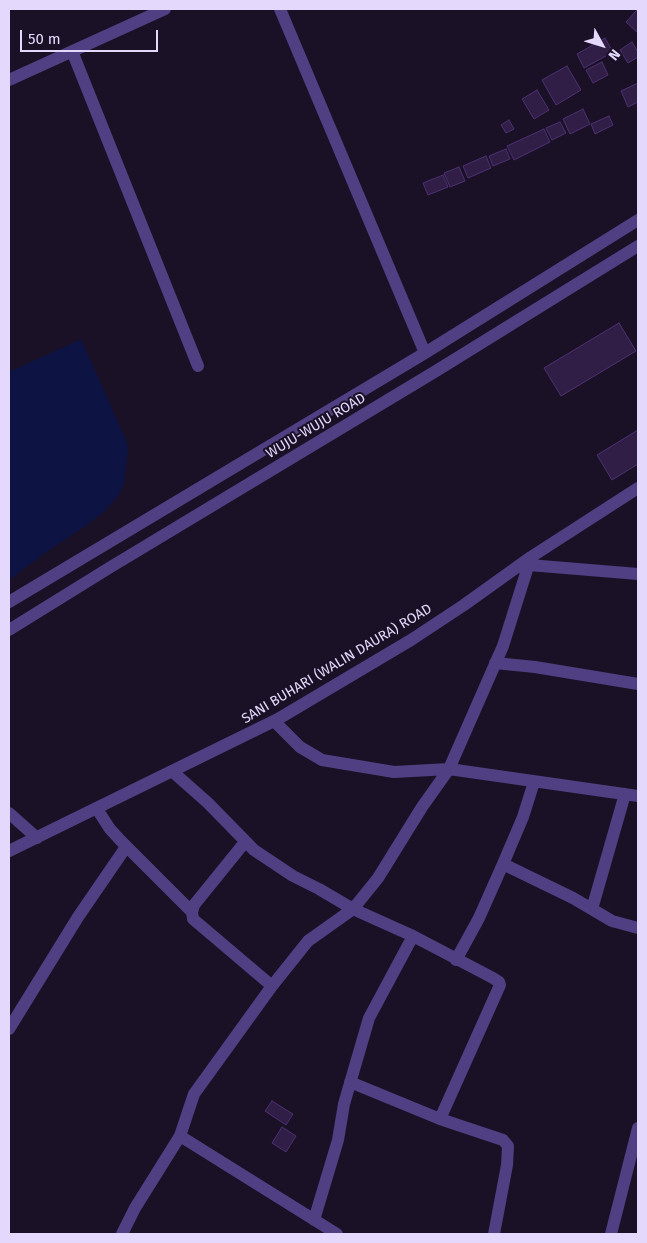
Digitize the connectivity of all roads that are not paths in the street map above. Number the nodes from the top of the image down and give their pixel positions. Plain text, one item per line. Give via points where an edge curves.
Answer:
1 (165, 9) edge
2 (280, 9) edge
3 (72, 51) junction
4 (10, 75) edge
5 (638, 220) edge
6 (638, 246) edge
7 (425, 352) junction
8 (198, 366) dead end
9 (638, 488) edge
10 (530, 561) junction
11 (638, 574) edge
12 (9, 602) edge
13 (9, 630) edge
14 (495, 663) junction
15 (638, 684) edge
16 (274, 721) junction
17 (449, 770) junction
18 (173, 772) junction
19 (534, 782) junction
20 (632, 795) edge
21 (97, 808) junction
22 (9, 813) edge
23 (37, 838) junction
24 (245, 842) junction
25 (126, 846) junction
26 (9, 852) edge
27 (503, 864) junction
28 (353, 909) junction
29 (592, 909) junction
30 (192, 912) junction
31 (638, 928) edge
32 (412, 936) junction
33 (456, 960) junction
34 (272, 986) junction
35 (9, 1029) edge
36 (350, 1082) junction
37 (440, 1118) junction
38 (638, 1128) edge
39 (180, 1136) junction
40 (314, 1220) junction
41 (324, 1231) edge
42 (122, 1234) edge
43 (337, 1234) edge
44 (494, 1234) edge
45 (611, 1234) edge

1 - 3 street
2 - 7 street
3 - 4 street
3 - 8 street
5 - 7 street, WUJU-WUJU ROAD
6 - 13 street, WUJU-WUJU ROAD
7 - 12 street, WUJU-WUJU ROAD
9 - 10 street, SANI BUHARI (WALIN DAURA) ROAD
10 - 11 street
10 - 14 street
10 - 16 street, SANI BUHARI (WALIN DAURA) ROAD via 411,640
14 - 15 street
14 - 17 street
16 - 17 street via 300,747 322,760 394,772
16 - 18 street, SANI BUHARI (WALIN DAURA) ROAD
17 - 19 street
17 - 28 street via 378,878
18 - 21 street, SANI BUHARI (WALIN DAURA) ROAD
18 - 24 street via 208,802
19 - 20 street
19 - 27 street
20 - 29 street
21 - 23 street, SANI BUHARI (WALIN DAURA) ROAD
21 - 25 street
22 - 23 street
23 - 26 street, SANI BUHARI (WALIN DAURA) ROAD
24 - 28 street via 293,876
24 - 30 street via 194,905
25 - 30 street
25 - 35 street
27 - 29 street
27 - 33 street
28 - 32 street
28 - 34 street via 308,941
29 - 31 street via 612,921
30 - 34 street via 194,919
32 - 33 street
32 - 36 street via 369,1018
33 - 37 street via 493,978 500,985
34 - 39 street via 194,1094
36 - 37 street
36 - 40 street via 338,1140
37 - 44 street via 494,1136 508,1146
38 - 45 street
39 - 40 street
39 - 42 street
40 - 41 street
41 - 43 street

